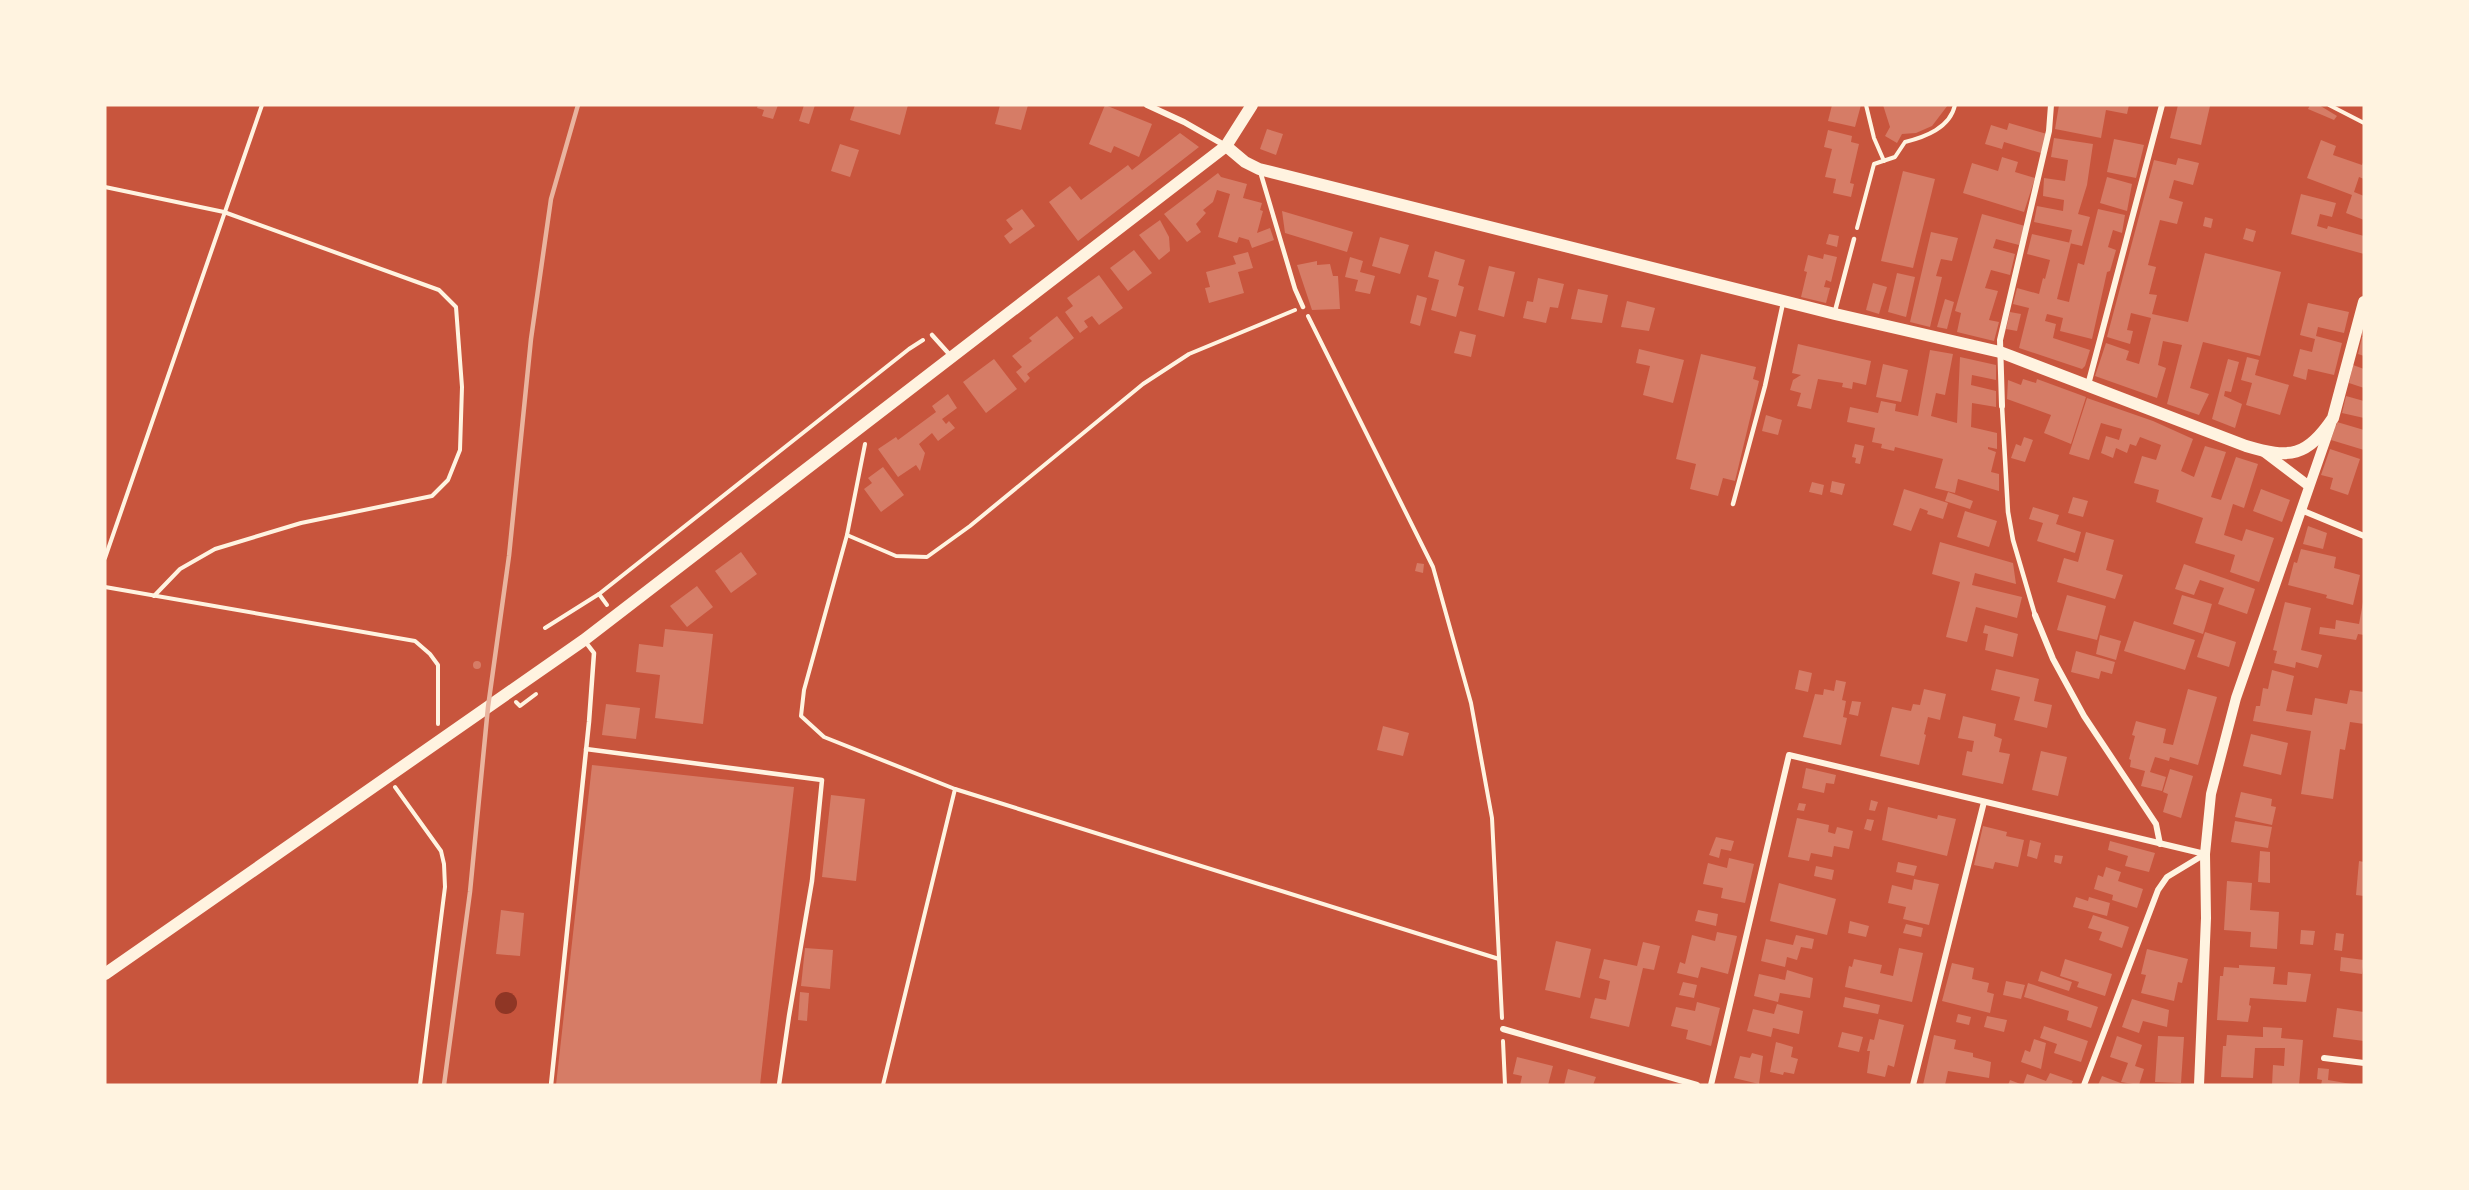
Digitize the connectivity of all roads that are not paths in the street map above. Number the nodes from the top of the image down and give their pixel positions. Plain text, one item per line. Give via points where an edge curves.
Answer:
1 (1148, 105) edge
2 (1252, 105) edge
3 (2051, 105) edge
4 (2162, 105) edge
5 (1226, 146) junction
6 (1259, 169) junction
7 (1854, 238) road end
8 (1783, 300) junction
9 (2364, 302) edge
10 (1304, 307) road end
11 (1835, 314) junction
12 (932, 335) road end
13 (2000, 352) junction
14 (952, 357) junction
15 (2088, 385) junction
16 (2001, 406) joint
17 (2333, 418) junction
18 (2260, 450) junction
19 (2309, 486) junction
20 (1733, 504) dead end
21 (2300, 510) junction
22 (2364, 536) edge
23 (2035, 615) joint
24 (584, 640) junction
25 (586, 749) junction
26 (1984, 802) junction
27 (2160, 844) junction
28 (2205, 854) junction
29 (105, 974) edge
30 (1503, 1029) road end
31 (2324, 1058) dead end
32 (2364, 1063) edge
33 (551, 1085) edge
34 (779, 1085) edge
35 (1697, 1085) edge
36 (1711, 1085) edge
37 (1913, 1085) edge
38 (2084, 1085) edge
39 (2199, 1085) edge

1 - 5 street
2 - 5 main road
3 - 13 street via 2049,131
4 - 15 street
5 - 6 main road
5 - 14 main road
6 - 8 main road
6 - 10 lane
7 - 11 lane
8 - 11 main road
8 - 20 lane
9 - 17 main road
11 - 13 main road
12 - 14 lane
13 - 15 main road
13 - 16 street
14 - 24 main road
15 - 18 main road
16 - 23 lane via 2008,512
17 - 18 main road via 2306,448 2290,453
17 - 19 street
18 - 19 street
19 - 21 street
21 - 22 street
21 - 28 street via 2223,743 2211,795
23 - 27 street via 2053,659 2084,716 2156,824
24 - 25 lane via 594,653
24 - 29 main road
25 - 33 lane
25 - 34 lane via 822,780 812,881
26 - 27 street
26 - 36 street via 1789,755
26 - 37 street
27 - 28 street
28 - 38 street via 2167,877 2158,890
28 - 39 street
30 - 35 street
31 - 32 street

